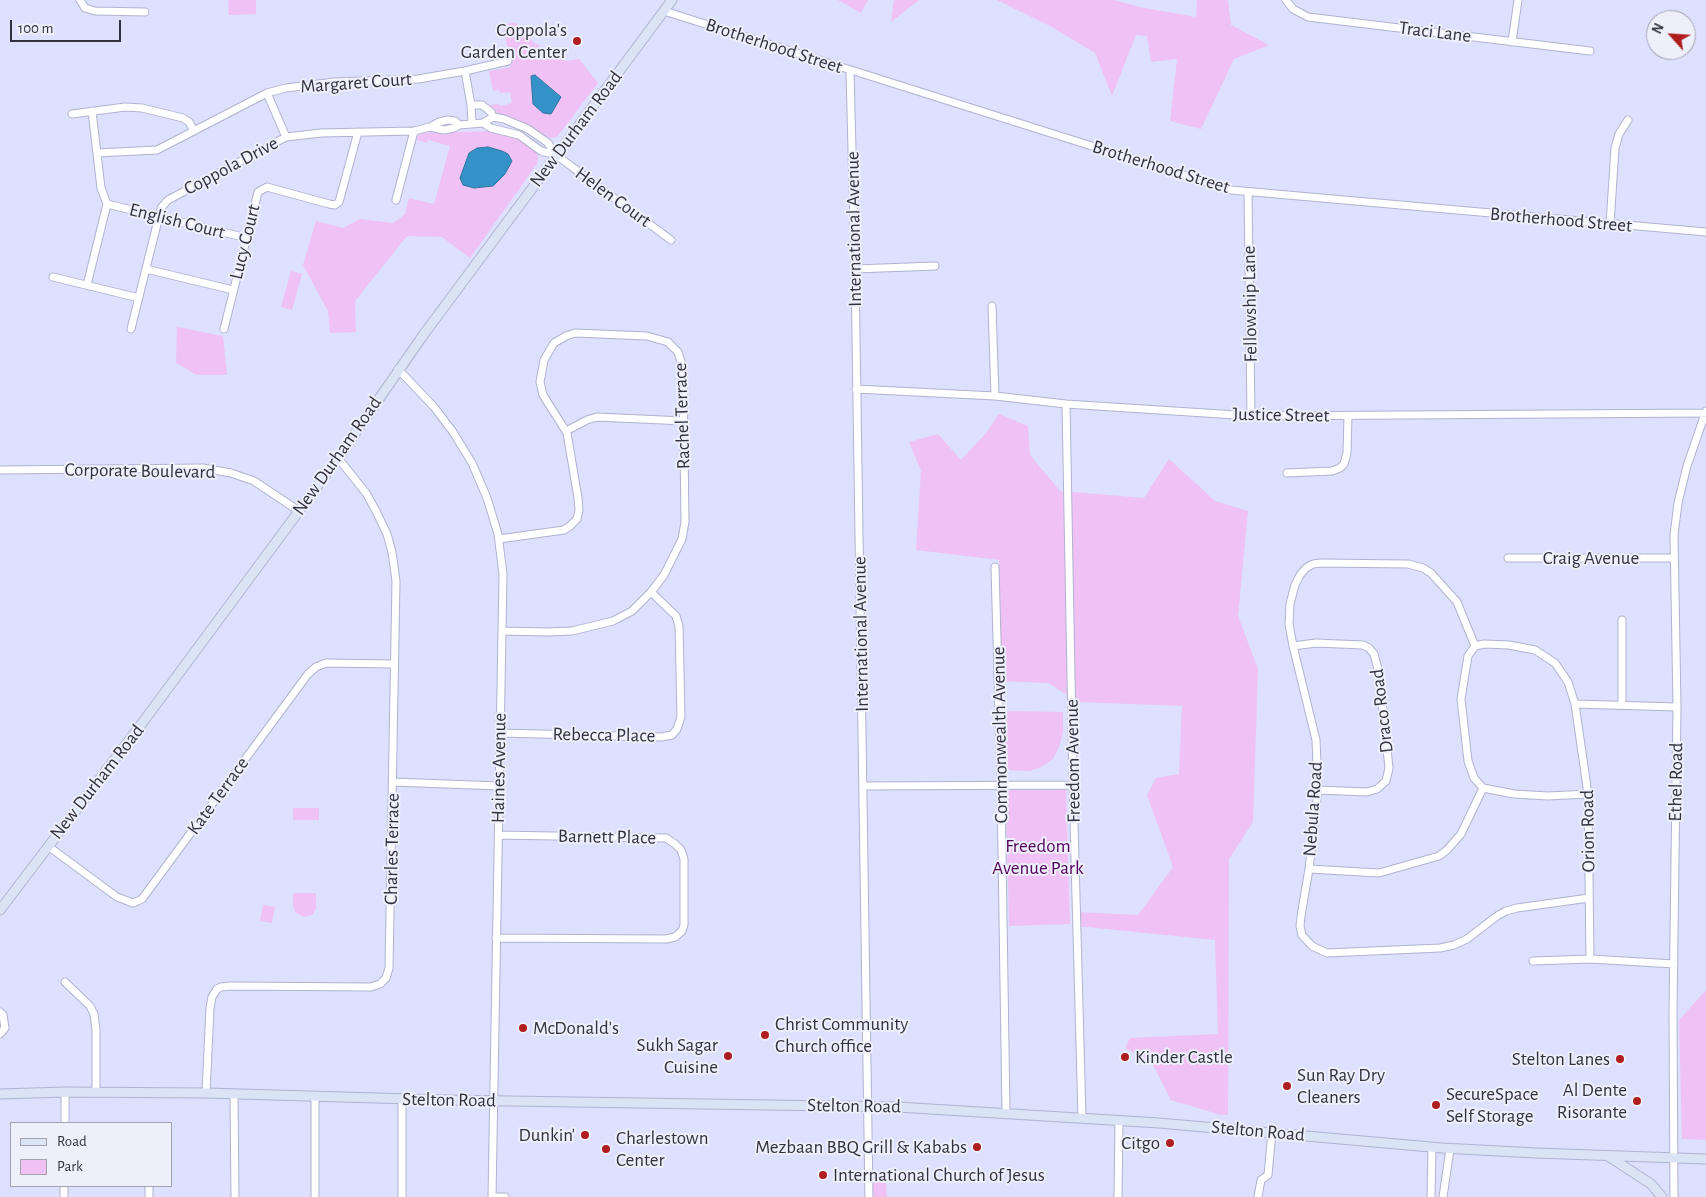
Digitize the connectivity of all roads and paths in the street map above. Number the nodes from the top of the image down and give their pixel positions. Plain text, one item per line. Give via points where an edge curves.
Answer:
1 (80, 0) edge
2 (672, 0) edge
3 (1286, 0) edge
4 (1518, 0) edge
5 (664, 11) junction
6 (145, 12) dead end
7 (1512, 42) junction
8 (1590, 51) dead end
9 (508, 61) dead end
10 (850, 71) junction
11 (464, 72) junction
12 (267, 93) junction
13 (471, 105) junction
14 (92, 112) junction
15 (72, 114) dead end
16 (493, 118) junction
17 (1628, 120) dead end
18 (472, 123) junction
19 (483, 123) junction
20 (194, 131) junction
21 (414, 131) junction
22 (358, 132) junction
23 (286, 137) junction
24 (97, 153) junction
25 (556, 155) junction
26 (1248, 192) junction
27 (396, 200) dead end
28 (107, 204) junction
29 (159, 216) junction
30 (1610, 224) junction
31 (1706, 232) edge
32 (247, 238) junction
33 (671, 240) dead end
34 (936, 266) dead end
35 (146, 269) junction
36 (855, 269) junction
37 (52, 277) dead end
38 (87, 285) junction
39 (233, 290) junction
40 (139, 298) junction
41 (992, 306) dead end
42 (131, 329) dead end
43 (224, 329) dead end
44 (398, 369) junction
45 (856, 388) junction
46 (995, 396) junction
47 (1066, 404) junction
48 (1706, 412) edge
49 (1252, 416) junction
50 (1348, 416) junction
51 (684, 422) junction
52 (566, 431) junction
53 (338, 458) junction
54 (0, 470) edge
55 (1287, 473) dead end
56 (299, 511) junction
57 (499, 539) junction
58 (1508, 558) dead end
59 (1674, 558) junction
60 (995, 567) dead end
61 (651, 592) junction
62 (1622, 620) dead end
63 (502, 631) junction
64 (1293, 646) junction
65 (1475, 646) junction
66 (394, 664) junction
67 (1575, 704) junction
68 (1622, 704) junction
69 (1677, 707) junction
70 (500, 734) junction
71 (393, 782) junction
72 (1073, 785) junction
73 (499, 786) junction
74 (863, 786) junction
75 (1002, 786) junction
76 (1482, 788) junction
77 (1318, 790) junction
78 (1588, 794) junction
79 (498, 835) junction
80 (48, 846) junction
81 (1309, 869) junction
82 (1589, 898) junction
83 (0, 910) edge
84 (496, 938) junction
85 (1590, 959) junction
86 (1534, 961) dead end
87 (1674, 964) junction
88 (65, 982) dead end
89 (0, 1012) edge
90 (0, 1034) edge
91 (65, 1092) junction
92 (96, 1093) junction
93 (206, 1093) junction
94 (0, 1094) edge
95 (234, 1094) junction
96 (316, 1097) junction
97 (402, 1099) junction
98 (493, 1101) junction
99 (868, 1106) junction
100 (1006, 1113) junction
101 (1082, 1118) junction
102 (1120, 1120) junction
103 (65, 1122) edge
104 (1272, 1132) junction
105 (1432, 1147) junction
106 (1450, 1149) junction
107 (1605, 1155) junction
108 (1674, 1157) junction
109 (1702, 1158) edge
110 (235, 1197) edge
111 (315, 1197) edge
112 (402, 1197) edge
113 (492, 1197) edge
114 (505, 1197) edge
115 (869, 1197) edge
116 (1118, 1197) edge
117 (1258, 1197) edge
118 (1431, 1197) edge
119 (1444, 1197) edge
120 (1662, 1197) edge
121 (1674, 1197) edge

1 - 6 street via 85,8 96,11
2 - 5 main road, New Durham Road
3 - 7 street, Traci Lane via 1293,10 1308,17
4 - 7 street
5 - 10 street, Brotherhood Street
5 - 25 main road, New Durham Road
7 - 8 street, Traci Lane
9 - 11 street, Margaret Court
10 - 26 street, Brotherhood Street via 1231,190
10 - 36 street, International Avenue
11 - 12 street, Margaret Court via 418,79 313,84
11 - 13 street
12 - 20 street, Margaret Court
12 - 23 street
13 - 16 street via 482,105
13 - 18 street
14 - 15 street
14 - 20 street via 142,108 183,118
14 - 24 street
16 - 19 street, Coppola Drive
16 - 25 street via 528,128 548,142
17 - 30 street via 1615,148
18 - 19 street, Coppola Drive
18 - 21 street, Coppola Drive via 459,124 448,120
19 - 25 street, Coppola Drive via 519,135 541,151
20 - 24 street, Margaret Court via 156,150
21 - 22 street, Coppola Drive
21 - 27 street
22 - 23 street, Coppola Drive
22 - 32 street, Lucy Court via 339,202 329,204 271,188 262,189 258,192
23 - 29 street, Coppola Drive via 168,200
24 - 28 street via 101,188
25 - 33 street, Helen Court
25 - 44 main road, New Durham Road
26 - 30 street, Brotherhood Street
26 - 49 street, Fellowship Lane
28 - 29 street, English Court
28 - 38 street
29 - 32 street, English Court
29 - 35 street, Coppola Drive
30 - 31 street, Brotherhood Street
32 - 39 street, Lucy Court
34 - 36 street
35 - 39 street
35 - 40 street, Coppola Drive
36 - 45 street, International Avenue
37 - 38 street
38 - 40 street
39 - 43 street, Lucy Court
40 - 42 street, Coppola Drive
41 - 46 street
44 - 53 main road, New Durham Road
44 - 57 street, Haines Avenue via 434,407 472,463
45 - 46 street, Justice Street
45 - 74 street, International Avenue
46 - 47 street, Justice Street
47 - 49 street, Justice Street
47 - 72 street, Freedom Avenue
48 - 50 street, Justice Street
48 - 59 street, Ethel Road via 1686,466 1678,503
49 - 50 street, Justice Street
50 - 55 street via 1347,454 1340,468
51 - 52 street via 597,417
51 - 52 street, Rachel Terrace via 684,368 678,352 668,342 647,336 575,333 550,349 540,382 543,396
51 - 61 street, Rachel Terrace via 682,539 664,575
52 - 57 street, Rachel Terrace via 578,498 577,519 564,530
53 - 56 main road, New Durham Road
53 - 66 street, Charles Terrace via 366,493 392,552 396,581
54 - 56 street, Corporate Boulevard via 203,468 254,481
56 - 80 main road, New Durham Road
57 - 63 street, Haines Avenue via 503,574
58 - 59 street, Craig Avenue
59 - 69 street, Ethel Road
60 - 75 street, Commonwealth Avenue
61 - 63 street, Rachel Terrace via 632,611 592,627 572,631
61 - 70 street, Rebecca Place via 676,616 679,626 682,717 672,735
62 - 68 street
63 - 70 street, Haines Avenue
64 - 65 street, Nebula Road via 1289,616 1295,585 1306,568 1321,563 1408,564 1423,568 1457,602
64 - 77 street, Nebula Road via 1316,740
64 - 77 street, Draco Road via 1316,642 1363,645 1374,654 1378,668 1389,768 1386,781 1368,792
65 - 67 street, Orion Road via 1524,647 1546,656 1562,672
65 - 76 street via 1468,656 1461,711 1471,770
66 - 71 street, Charles Terrace
66 - 80 street, Kate Terrace via 326,663 308,674 142,899 133,903 117,897
67 - 68 street
67 - 78 street, Orion Road
68 - 69 street
69 - 87 street, Ethel Road
70 - 73 street, Haines Avenue
71 - 73 street
71 - 93 street, Charles Terrace via 389,968 386,978 371,987 221,987 212,997 210,1008
72 - 75 street
72 - 101 street, Freedom Avenue
73 - 79 street, Haines Avenue
74 - 75 street
74 - 99 street, International Avenue
75 - 100 street, Commonwealth Avenue
76 - 78 street via 1530,795
76 - 81 street via 1461,834 1439,856 1378,873
77 - 81 street, Nebula Road
78 - 82 street, Orion Road
79 - 84 street, Haines Avenue
79 - 84 street, Barnett Place via 666,838 681,850 684,859 684,925 675,937 666,940
80 - 83 main road, New Durham Road
81 - 82 street, Nebula Road via 1300,926 1306,941 1327,953 1440,948 1467,938 1506,911
82 - 85 street, Orion Road
84 - 98 street, Haines Avenue
85 - 86 street
85 - 87 street
87 - 108 street, Ethel Road
88 - 92 street via 94,1014
89 - 90 street via 5,1028
91 - 92 main road, Stelton Road
91 - 94 main road, Stelton Road
91 - 103 street
92 - 93 main road, Stelton Road
93 - 95 main road, Stelton Road
95 - 96 main road, Stelton Road
95 - 110 street
96 - 97 main road, Stelton Road
96 - 111 street
97 - 98 main road, Stelton Road
97 - 112 street
98 - 99 main road, Stelton Road
98 - 113 street, Haines Avenue
99 - 100 main road, Stelton Road
99 - 115 street, International Avenue
100 - 101 main road, Stelton Road
101 - 102 main road, Stelton Road
102 - 104 main road, Stelton Road
102 - 116 street
104 - 105 main road, Stelton Road
104 - 117 street via 1268,1175 1261,1180
105 - 106 main road, Stelton Road
105 - 118 street
106 - 107 main road, Stelton Road
106 - 119 street
107 - 108 main road, Stelton Road
107 - 120 main road via 1652,1184
108 - 109 main road, Stelton Road
108 - 121 street, Ethel Road
113 - 114 street

